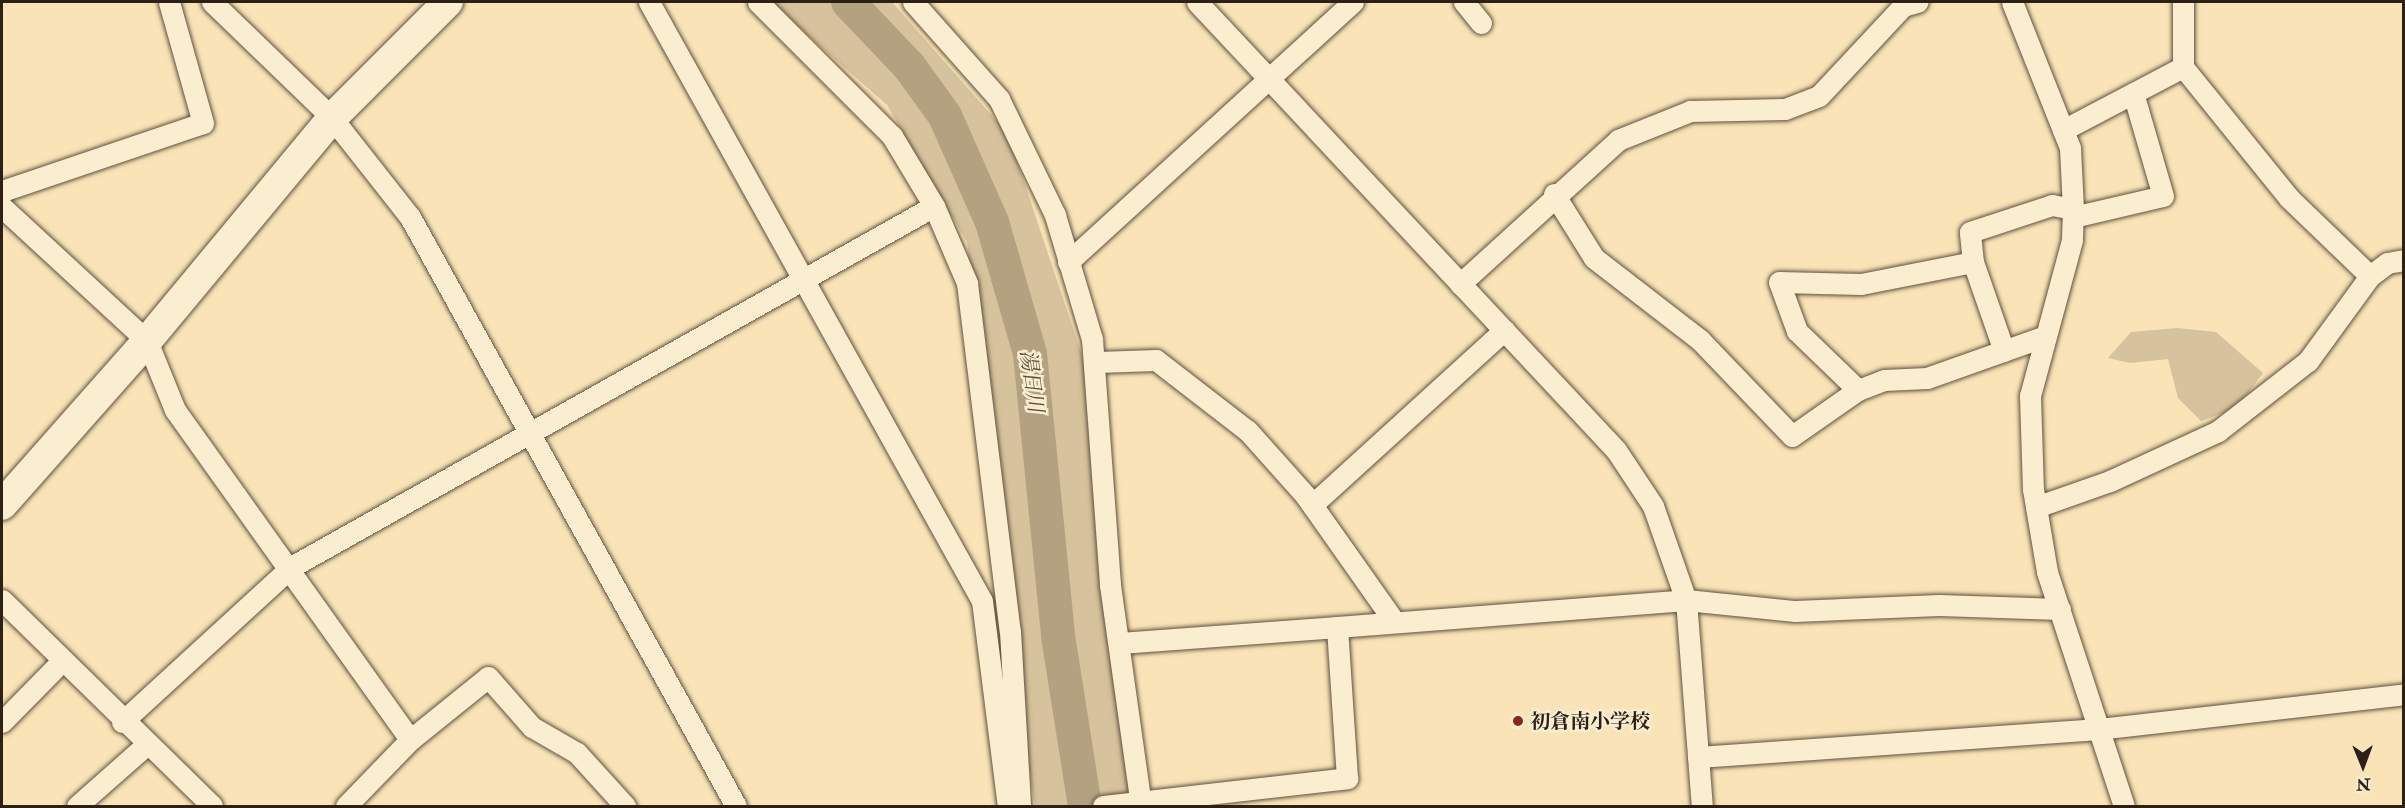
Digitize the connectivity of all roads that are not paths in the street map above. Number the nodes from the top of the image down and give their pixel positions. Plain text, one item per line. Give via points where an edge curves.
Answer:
1 (169, 2) edge
2 (212, 2) edge
3 (448, 2) edge
4 (650, 2) edge
5 (758, 2) edge
6 (913, 2) edge
7 (1197, 2) edge
8 (1353, 2) edge
9 (1464, 2) edge
10 (2012, 2) edge
11 (2183, 2) edge
12 (1907, 3) edge
13 (1481, 23) dead end
14 (2183, 67) junction
15 (1269, 78) junction
16 (2133, 93) junction
17 (332, 118) junction
18 (2063, 130) junction
19 (2, 191) edge
20 (1554, 194) junction
21 (934, 206) junction
22 (2, 207) edge
23 (2073, 213) junction
24 (2403, 260) edge
25 (1068, 262) junction
26 (1973, 262) junction
27 (2370, 276) junction
28 (804, 279) junction
29 (1460, 284) junction
30 (1504, 330) junction
31 (2043, 337) junction
32 (147, 341) junction
33 (2004, 351) junction
34 (1097, 362) junction
35 (1858, 390) junction
36 (527, 433) junction
37 (2, 505) edge
38 (1312, 505) junction
39 (2036, 507) junction
40 (291, 567) junction
41 (2, 600) edge
42 (1686, 600) junction
43 (2060, 609) junction
44 (1394, 621) junction
45 (1337, 627) junction
46 (1120, 643) junction
47 (62, 661) junction
48 (2403, 694) edge
49 (2, 722) edge
50 (122, 722) junction
51 (2100, 729) junction
52 (410, 740) junction
53 (146, 745) junction
54 (1698, 757) junction
55 (1136, 802) edge
56 (77, 807) edge
57 (213, 807) edge
58 (346, 807) edge
59 (626, 807) edge
60 (736, 807) edge
61 (1008, 807) edge
62 (1020, 807) edge
63 (1103, 807) edge
64 (1702, 807) edge
65 (2124, 807) edge

1 - 19 street via 203,123
2 - 17 street
3 - 17 street
4 - 28 street
5 - 21 street via 892,136
6 - 25 street via 999,99 1055,215
7 - 15 street
8 - 15 street
9 - 13 street
10 - 18 street
11 - 14 street
12 - 20 street via 1819,96 1785,109 1690,111 1669,118 1618,140
14 - 16 street
14 - 27 street via 2289,198
15 - 25 street
15 - 29 street
16 - 18 street
16 - 23 street via 2163,196
17 - 32 street
17 - 36 street via 410,217
18 - 23 street
20 - 29 street
20 - 35 street via 1594,258 1700,340 1792,436
21 - 28 street
21 - 62 street via 968,283 983,373 1010,631
22 - 32 street
23 - 26 street via 2052,205 1970,232
23 - 31 street via 2072,240
24 - 27 street via 2387,263
25 - 34 street
26 - 33 street
26 - 35 street via 1861,284 1779,282 1797,331 1809,348 1832,361
27 - 39 street via 2308,361 2218,431 2110,481
28 - 36 street
28 - 61 street via 982,601
29 - 30 street
30 - 38 street
30 - 42 street via 1616,450 1653,506
31 - 33 street
31 - 39 street via 2030,396
32 - 37 street
32 - 40 street via 175,410
33 - 35 street via 1927,378 1884,380
34 - 38 street via 1156,360 1248,431
34 - 46 street via 1110,585
36 - 40 street
36 - 60 street
38 - 44 street
39 - 43 street
40 - 50 street
40 - 52 street
41 - 47 street
42 - 43 street via 1795,611 1939,605
42 - 44 street
42 - 54 street
43 - 51 street
44 - 45 street
45 - 46 street
45 - 55 street via 1347,778
46 - 55 street
47 - 49 street
47 - 50 street
48 - 51 street
50 - 53 street
51 - 54 street
51 - 65 street
52 - 58 street
52 - 59 street via 488,677 532,727 577,753
53 - 56 street
53 - 57 street
54 - 64 street
55 - 63 street

